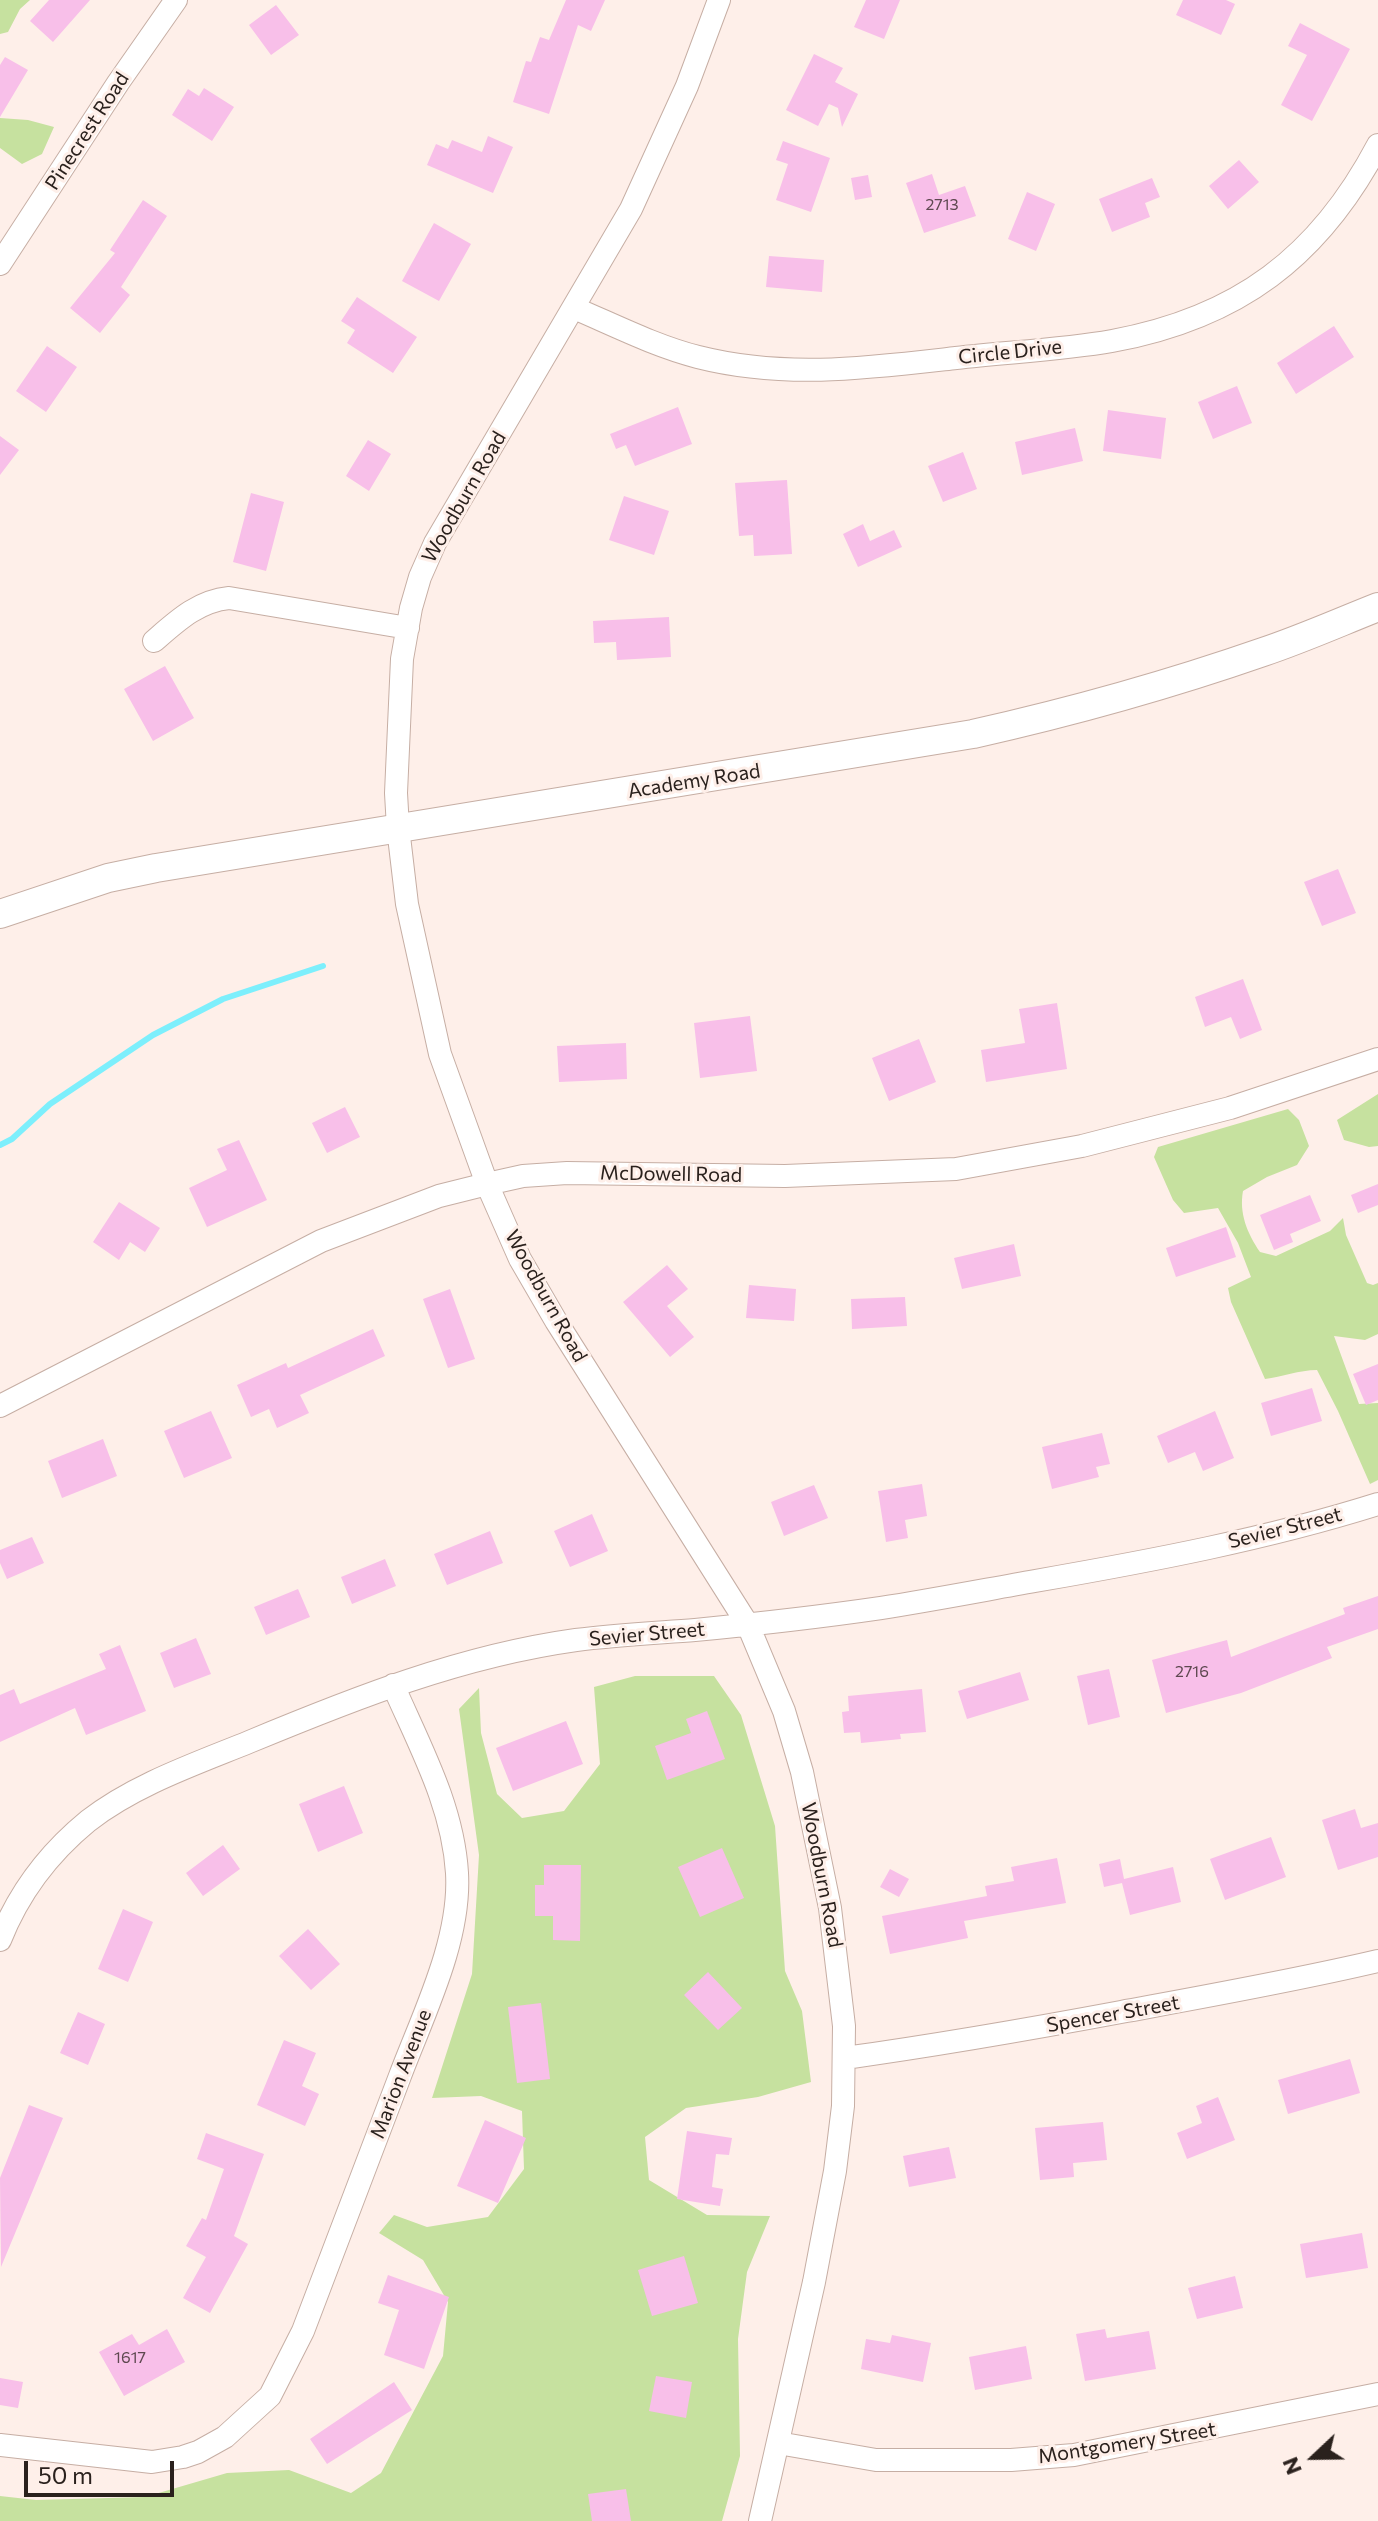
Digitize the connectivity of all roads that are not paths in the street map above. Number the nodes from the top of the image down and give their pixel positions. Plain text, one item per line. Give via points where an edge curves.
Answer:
1 (176, 0) edge
2 (719, 0) edge
3 (1378, 145) edge
4 (0, 264) edge
5 (574, 308) junction
6 (1378, 607) edge
7 (408, 628) junction
8 (154, 641) dead end
9 (398, 828) junction
10 (0, 914) edge
11 (1378, 1059) edge
12 (487, 1184) junction
13 (0, 1406) edge
14 (1378, 1504) edge
15 (748, 1625) junction
16 (393, 1685) junction
17 (0, 1940) edge
18 (1378, 1961) edge
19 (845, 2058) junction
20 (1378, 2394) edge
21 (778, 2443) junction
22 (0, 2445) edge
23 (760, 2521) edge

1 - 4 street, Pinecrest Road
2 - 5 street, Woodburn Road via 631,209
3 - 5 street, Circle Drive via 1341,208 1304,250 1265,281 1203,316 1112,341 798,371 697,357
5 - 7 street, Woodburn Road via 435,543 420,577
6 - 9 main road, Academy Road via 1266,651 1012,726
7 - 8 street via 229,598 211,600 183,616
7 - 9 street, Woodburn Road via 398,716
9 - 10 main road, Academy Road via 120,875
9 - 12 street, Woodburn Road via 407,904 440,1054
11 - 12 street, McDowell Road via 1230,1108 1082,1146 956,1169 785,1176 567,1173
12 - 13 street, McDowell Road via 439,1196 321,1241
12 - 15 street, Woodburn Road via 520,1259 556,1321
14 - 15 street, Sevier Street via 1133,1564
15 - 16 street, Sevier Street via 576,1640
15 - 19 street, Woodburn Road via 784,1711 802,1772 836,1950
16 - 17 street, Sevier Street via 213,1756 118,1801 43,1864
16 - 22 street, Marion Avenue via 445,1804 457,1876 453,1926 303,2331 270,2396 225,2437 183,2457 152,2462
18 - 19 street, Spencer Street via 1230,1993
19 - 21 street, Woodburn Road via 835,2171
20 - 21 street, Montgomery Street via 1074,2455 876,2460
21 - 23 street, Woodburn Road

